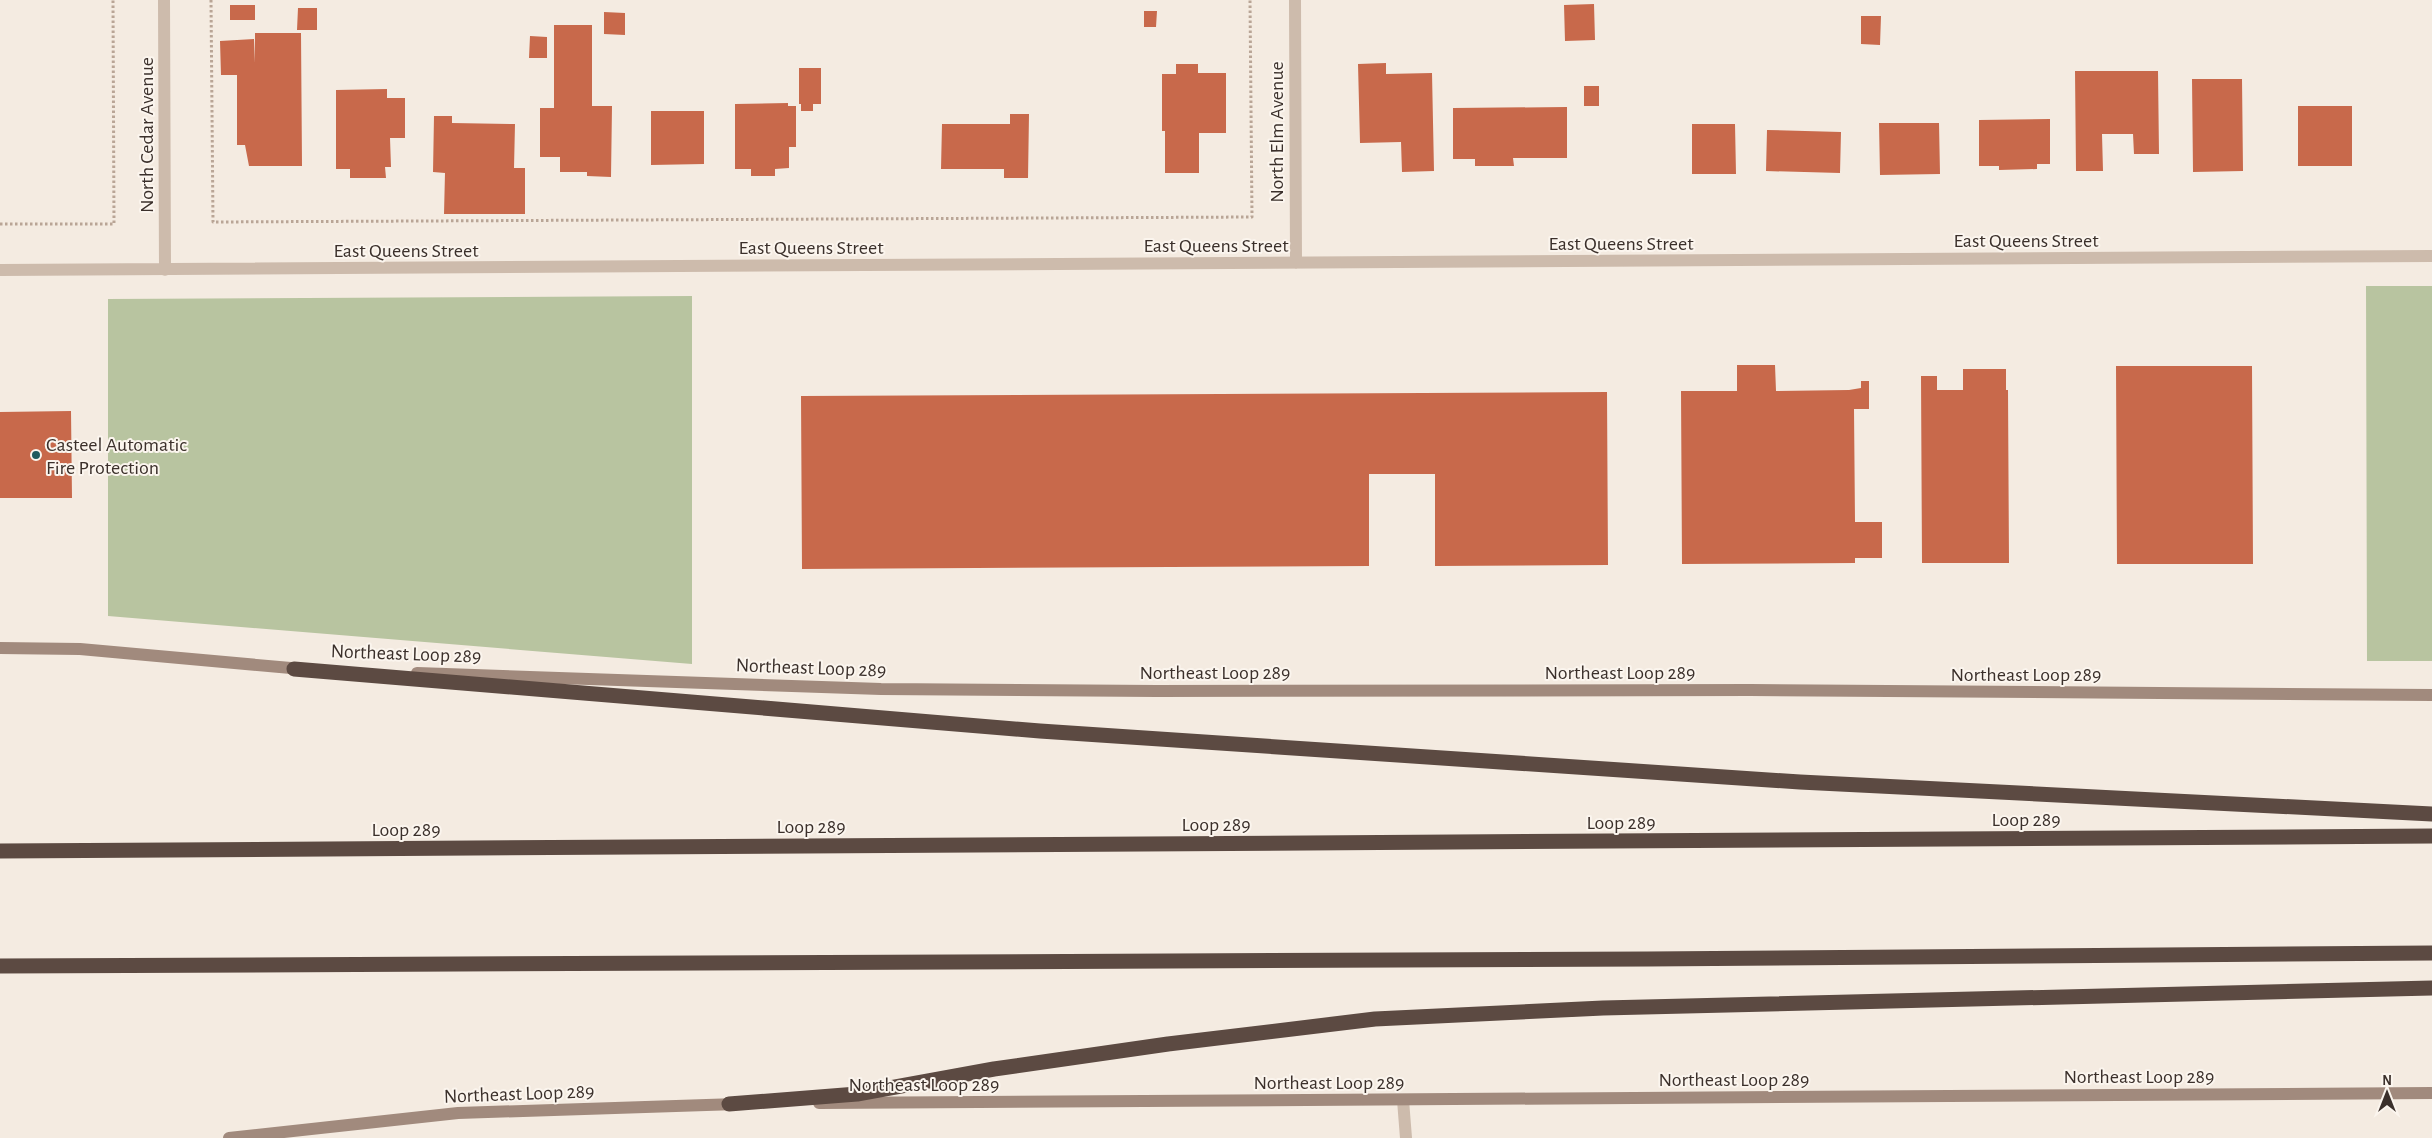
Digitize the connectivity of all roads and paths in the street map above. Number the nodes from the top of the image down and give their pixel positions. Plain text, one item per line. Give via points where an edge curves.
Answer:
1 (113, 0) edge
2 (164, 0) edge
3 (211, 0) edge
4 (1250, 0) edge
5 (1294, 0) edge
6 (0, 224) edge
7 (2432, 256) edge
8 (1296, 263) junction
9 (0, 270) edge
10 (166, 270) junction
11 (0, 648) edge
12 (294, 669) junction
13 (2432, 695) edge
14 (2432, 814) edge
15 (2432, 836) edge
16 (0, 851) edge
17 (2432, 953) edge
18 (0, 966) edge
19 (2432, 988) edge
20 (2432, 1093) edge
21 (1403, 1100) junction
22 (729, 1104) junction
23 (228, 1138) edge
24 (1406, 1138) edge

1 - 6 path via 114,224
2 - 10 street, North Cedar Avenue
3 - 4 path via 212,222 1252,217
5 - 8 street, North Elm Avenue
7 - 8 street, East Queens Street
8 - 10 street, East Queens Street
9 - 10 street, East Queens Street
11 - 12 main road, Northeast Loop 289 via 80,649
12 - 13 main road, Northeast Loop 289 via 881,689
12 - 14 highway via 1040,731 1800,782
15 - 16 highway, Loop 289
17 - 18 highway
19 - 22 highway via 1603,1008 1376,1020 1168,1044 994,1069 857,1094
20 - 21 main road, Northeast Loop 289
21 - 22 main road, Northeast Loop 289
21 - 24 street
22 - 23 main road, Northeast Loop 289 via 458,1113

